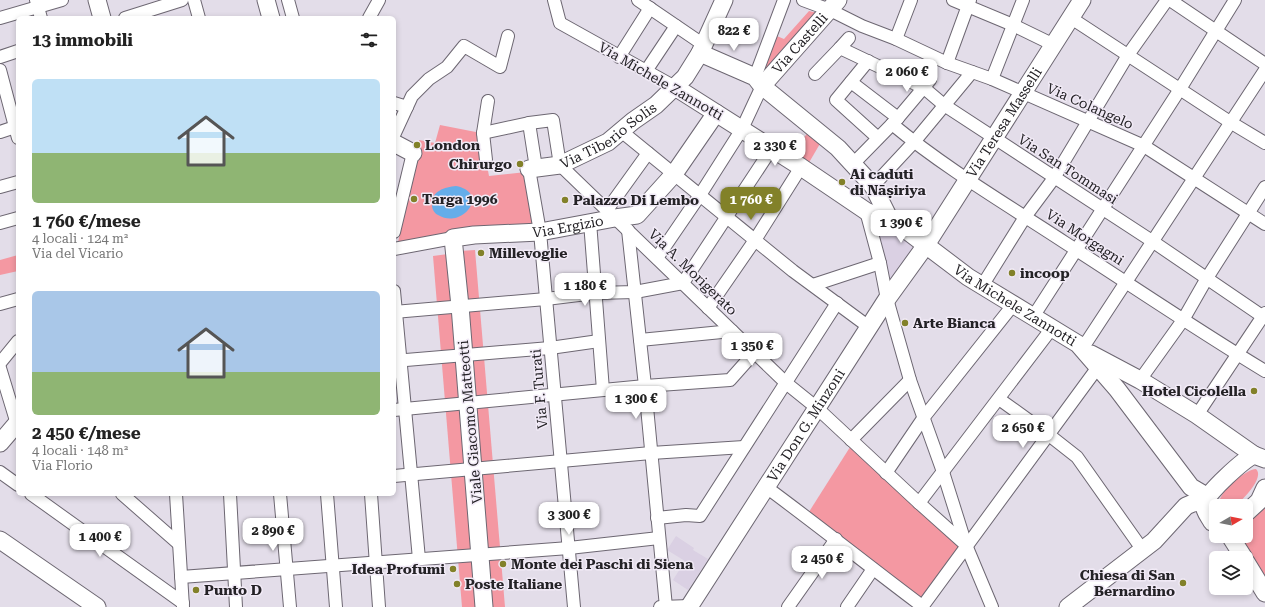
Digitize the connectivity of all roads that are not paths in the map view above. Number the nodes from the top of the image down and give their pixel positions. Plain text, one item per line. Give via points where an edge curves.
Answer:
1 (62, 0) edge
2 (97, 0) edge
3 (182, 0) edge
4 (194, 0) edge
5 (266, 0) edge
6 (288, 0) edge
7 (379, 0) edge
8 (554, 0) edge
9 (638, 0) edge
10 (724, 0) edge
11 (784, 0) edge
12 (803, 0) edge
13 (911, 0) edge
14 (953, 0) edge
15 (1022, 0) edge
16 (1082, 0) edge
17 (1167, 0) edge
18 (1170, 0) edge
19 (1235, 0) edge
20 (969, 3) edge
21 (834, 5) edge
22 (38, 8) edge
23 (650, 8) junction
24 (101, 16) edge
25 (131, 16) edge
26 (198, 16) edge
27 (270, 16) edge
28 (292, 16) edge
29 (369, 16) edge
30 (0, 18) edge
31 (1071, 18) junction
32 (1013, 25) junction
33 (676, 26) junction
34 (856, 31) junction
35 (1216, 31) junction
36 (508, 36) dead end
37 (896, 39) junction
38 (1054, 45) junction
39 (840, 48) junction
40 (702, 49) junction
41 (16, 52) edge
42 (1128, 55) junction
43 (0, 57) edge
44 (619, 57) junction
45 (868, 61) junction
46 (947, 63) junction
47 (1265, 64) edge
48 (0, 70) edge
49 (1265, 70) edge
50 (646, 71) junction
51 (972, 72) junction
52 (815, 74) dead end
53 (992, 79) junction
54 (759, 82) junction
55 (851, 82) junction
56 (927, 84) junction
57 (675, 87) junction
58 (1180, 89) junction
59 (1023, 93) junction
60 (488, 101) dead end
61 (396, 104) edge
62 (944, 105) junction
63 (407, 107) junction
64 (716, 113) junction
65 (895, 121) junction
66 (1088, 121) junction
67 (1230, 122) junction
68 (529, 123) junction
69 (16, 127) edge
70 (742, 129) junction
71 (16, 131) edge
72 (396, 131) edge
73 (621, 131) junction
74 (0, 132) edge
75 (483, 133) junction
76 (878, 138) junction
77 (994, 138) junction
78 (914, 142) junction
79 (1265, 143) edge
80 (396, 144) edge
81 (1144, 146) junction
82 (772, 148) junction
83 (413, 154) joint
84 (648, 154) junction
85 (486, 160) dead end
86 (560, 165) junction
87 (852, 165) junction
88 (801, 166) junction
89 (532, 169) junction
90 (674, 174) junction
91 (1054, 178) junction
92 (1194, 178) junction
93 (968, 180) junction
94 (16, 183) edge
95 (873, 186) junction
96 (0, 187) edge
97 (1265, 187) edge
98 (700, 196) junction
99 (398, 200) edge
100 (1102, 209) junction
101 (866, 211) junction
102 (1248, 213) junction
103 (611, 214) junction
104 (396, 216) edge
105 (1025, 216) junction
106 (726, 217) junction
107 (16, 219) edge
108 (890, 220) junction
109 (590, 222) junction
110 (0, 223) edge
111 (1265, 224) edge
112 (628, 230) junction
113 (540, 232) junction
114 (453, 238) junction
115 (755, 240) junction
116 (1152, 241) junction
117 (926, 245) junction
118 (396, 249) edge
119 (1076, 250) junction
120 (657, 258) junction
121 (880, 263) junction
122 (1207, 278) junction
123 (1126, 282) junction
124 (683, 283) junction
125 (813, 285) junction
126 (982, 286) junction
127 (635, 292) junction
128 (595, 293) junction
129 (546, 299) junction
130 (887, 299) junction
131 (16, 300) edge
132 (837, 303) junction
133 (0, 304) edge
134 (1013, 304) junction
135 (460, 306) junction
136 (708, 308) junction
137 (396, 312) edge
138 (1264, 316) edge
139 (1033, 317) junction
140 (1183, 320) junction
141 (869, 327) junction
142 (1052, 328) junction
143 (732, 331) junction
144 (396, 336) edge
145 (640, 340) junction
146 (599, 341) junction
147 (16, 343) edge
148 (550, 348) junction
149 (1082, 349) junction
150 (754, 353) junction
151 (1238, 354) junction
152 (464, 355) junction
153 (397, 361) edge
154 (0, 363) edge
155 (1098, 367) junction
156 (0, 368) edge
157 (1265, 371) edge
158 (910, 380) junction
159 (1140, 380) junction
160 (786, 383) junction
161 (645, 386) junction
162 (603, 390) junction
163 (554, 395) junction
164 (998, 399) junction
165 (468, 403) junction
166 (817, 408) junction
167 (400, 410) edge
168 (1197, 414) junction
169 (924, 418) junction
170 (16, 420) edge
171 (16, 424) edge
172 (1049, 435) junction
173 (850, 440) junction
174 (0, 442) edge
175 (744, 447) junction
176 (651, 453) junction
177 (1260, 453) edge
178 (561, 461) junction
179 (473, 469) junction
180 (0, 472) edge
181 (943, 472) junction
182 (886, 473) junction
183 (411, 475) junction
184 (396, 476) edge
185 (16, 484) edge
186 (766, 487) junction
187 (1265, 488) edge
188 (37, 496) edge
189 (124, 496) edge
190 (177, 496) edge
191 (230, 496) edge
192 (280, 496) edge
193 (327, 496) edge
194 (370, 496) edge
195 (1207, 499) junction
196 (919, 503) junction
197 (1253, 507) edge
198 (1177, 516) junction
199 (1209, 516) edge
200 (657, 518) junction
201 (1209, 521) edge
202 (659, 538) junction
203 (836, 539) junction
204 (0, 540) edge
205 (179, 544) junction
206 (966, 545) junction
207 (569, 548) junction
208 (1142, 550) junction
209 (480, 555) junction
210 (420, 559) junction
211 (376, 563) junction
212 (333, 566) junction
213 (287, 569) junction
214 (873, 569) junction
215 (1253, 573) edge
216 (234, 574) junction
217 (181, 577) junction
218 (1265, 593) edge
219 (183, 605) edge
220 (689, 606) edge
221 (97, 607) edge
222 (236, 607) edge
223 (290, 607) edge
224 (336, 607) edge
225 (379, 607) edge
226 (484, 607) edge
227 (574, 607) edge
228 (660, 607) edge
229 (666, 607) edge
230 (788, 607) edge
231 (847, 607) edge
232 (922, 607) edge
233 (992, 607) edge
234 (1068, 607) edge

1 - 22 street
2 - 24 street
3 - 25 street
4 - 26 street
5 - 27 street
6 - 28 street
7 - 29 street
8 - 44 street, Via Michele Zannotti via 560,23
9 - 23 street
10 - 40 street, Via Tiberio Solis
11 - 54 street
12 - 21 street, Via Colangelo
13 - 37 street
14 - 20 street
15 - 32 street
16 - 31 street, Via Teresa Masselli
17 - 42 street
18 - 35 street
19 - 35 street
20 - 32 street
20 - 46 street
21 - 34 street, Via Colangelo
21 - 54 street, Via Castelli
22 - 30 street
23 - 33 street
23 - 44 street
31 - 38 street, Via Teresa Masselli
31 - 42 street
32 - 38 street
32 - 53 street
33 - 40 street
33 - 50 street
34 - 37 street, Via Colangelo
34 - 39 street
35 - 47 street
35 - 58 street
36 - 63 street via 500,67 464,46 447,67 429,79 412,96
37 - 46 street, Via Colangelo
38 - 59 street, Via Teresa Masselli
39 - 45 street, Via San Tommasi
39 - 52 street
40 - 54 street
40 - 57 street, Via Tiberio Solis
41 - 43 street
42 - 58 street
42 - 66 street
44 - 50 street, Via Michele Zannotti
45 - 55 street
45 - 56 street, Via San Tommasi
46 - 51 street, Via Colangelo
48 - 69 street
49 - 67 street
50 - 57 street, Via Michele Zannotti
51 - 53 street, Via Colangelo
51 - 62 street
53 - 59 street, Via Colangelo
54 - 70 street
54 - 87 street via 838,148
55 - 65 street, Via Morgagni
55 - 76 street via 836,100
56 - 62 street, Via San Tommasi
56 - 65 street
57 - 64 street, Via Michele Zannotti
57 - 73 street, Via Tiberio Solis
58 - 67 street
58 - 81 street
59 - 66 street, Via Colangelo
59 - 77 street, Via Teresa Masselli
60 - 75 street
61 - 63 street
62 - 77 street, Via San Tommasi
62 - 78 street
63 - 72 street
64 - 70 street, Via Michele Zannotti
64 - 90 street, Via Ergizio
65 - 76 street
65 - 78 street, Via Morgagni
66 - 81 street, Via Colangelo
66 - 91 street
67 - 79 street
67 - 92 street
68 - 75 street
68 - 86 street via 553,120
68 - 89 street, Via F. Turati
70 - 82 street, Via Michele Zannotti
70 - 98 street
71 - 74 street
73 - 84 street
73 - 86 street, Via Tiberio Solis via 608,142
75 - 85 street
76 - 87 street
77 - 91 street, Via San Tommasi
77 - 93 street, Via Teresa Masselli
78 - 93 street, Via Morgagni
78 - 95 street
80 - 83 street
81 - 92 street, Via Colangelo
81 - 100 street
82 - 88 street, Via Michele Zannotti
82 - 106 street
83 - 99 street
84 - 90 street
84 - 103 street
86 - 89 street, Via Tiberio Solis
86 - 103 street, Via A. Morigerato
87 - 95 street
88 - 101 street, Via Michele Zannotti
88 - 115 street
89 - 113 street, Via F. Turati
90 - 98 street
90 - 103 street, Via Ergizio via 637,215
91 - 100 street, Via San Tommasi
91 - 105 street
92 - 102 street, Via Colangelo
92 - 116 street
93 - 105 street, Via Morgagni
93 - 117 street, Via Teresa Masselli
94 - 96 street
95 - 108 street
97 - 102 street
98 - 106 street
98 - 120 street
99 - 104 street
100 - 116 street, Via San Tommasi
100 - 119 street
101 - 108 street, Via Michele Zannotti
101 - 121 street
102 - 111 street, Via Colangelo
102 - 122 street
103 - 109 street, Via Ergizio
103 - 112 street, Via A. Morigerato
105 - 119 street, Via Morgagni
105 - 126 street
106 - 115 street
106 - 124 street
107 - 110 street
108 - 117 street, Via Michele Zannotti
109 - 113 street, Via Ergizio
109 - 128 street
112 - 120 street, Via A. Morigerato
112 - 127 street
113 - 114 street, Via Ergizio
113 - 129 street, Via F. Turati
114 - 118 street, Via Ergizio
114 - 135 street, Viale Giacomo Matteotti
115 - 125 street
115 - 136 street
116 - 122 street, Via San Tommasi
116 - 123 street
117 - 126 street, Via Michele Zannotti
117 - 130 street, Via Don G. Minzoni
119 - 123 street, Via Morgagni
119 - 139 street
120 - 124 street, Via A. Morigerato
121 - 125 street
121 - 130 street
122 - 138 street, Via San Tommasi
122 - 140 street
123 - 140 street, Via Morgagni
123 - 149 street
124 - 127 street
124 - 136 street, Via A. Morigerato
125 - 132 street
126 - 134 street, Via Michele Zannotti
127 - 128 street
127 - 145 street
128 - 129 street
128 - 146 street
129 - 135 street
129 - 148 street, Via F. Turati
130 - 141 street, Via Don G. Minzoni
130 - 158 street
131 - 133 street
132 - 141 street
132 - 160 street
134 - 139 street, Via Michele Zannotti
134 - 169 street
135 - 137 street
135 - 152 street, Viale Giacomo Matteotti
136 - 143 street, Via A. Morigerato
138 - 151 street
139 - 142 street, Via Michele Zannotti
140 - 151 street, Via Morgagni
140 - 159 street
141 - 166 street, Via Don G. Minzoni
142 - 149 street, Via Michele Zannotti
142 - 164 street
143 - 145 street
143 - 150 street, Via A. Morigerato
144 - 153 street
145 - 161 street
146 - 148 street
146 - 162 street
147 - 154 street
148 - 152 street
148 - 163 street, Via F. Turati
149 - 155 street, Via Michele Zannotti
149 - 159 street, Via Michele Zannotti
150 - 160 street, Via A. Morigerato
150 - 161 street via 730,380
151 - 157 street, Via Morgagni
151 - 168 street
152 - 153 street
152 - 165 street, Viale Giacomo Matteotti
153 - 167 street
155 - 172 street
155 - 195 street, Via Michele Zannotti via 1191,487
156 - 170 street
158 - 169 street
158 - 173 street
159 - 168 street, Via Michele Zannotti
160 - 166 street, Via A. Morigerato
160 - 175 street
161 - 162 street
161 - 176 street
162 - 163 street
163 - 165 street
163 - 178 street, Via F. Turati
164 - 172 street
164 - 181 street
165 - 167 street
165 - 179 street, Viale Giacomo Matteotti
166 - 173 street, Via A. Morigerato
166 - 186 street, Via Don G. Minzoni
167 - 183 street
168 - 177 street, Via Michele Zannotti
169 - 181 street
169 - 182 street
171 - 174 street
172 - 206 street
172 - 208 street via 1077,457
173 - 182 street, Via A. Morigerato
175 - 176 street
175 - 200 street via 700,516
176 - 178 street
176 - 200 street
177 - 195 street via 1237,467
178 - 179 street
178 - 207 street, Via F. Turati
179 - 183 street
179 - 209 street, Viale Giacomo Matteotti
180 - 185 street
181 - 196 street
181 - 206 street
182 - 196 street, Via A. Morigerato
183 - 184 street
183 - 210 street
186 - 203 street
186 - 220 street, Via Don G. Minzoni
187 - 197 street via 1259,501
188 - 219 street
189 - 205 street
190 - 205 street
191 - 216 street
192 - 213 street
193 - 212 street
194 - 211 street
195 - 198 street via 1186,506
195 - 199 street via 1205,511
196 - 206 street, Via A. Morigerato
198 - 201 street via 1192,516
198 - 208 street
200 - 202 street
202 - 207 street
202 - 229 street
203 - 214 street
203 - 230 street
204 - 221 street
205 - 217 street
206 - 232 street
206 - 233 street
207 - 209 street
207 - 227 street, Via F. Turati
208 - 234 street
209 - 210 street
209 - 226 street, Viale Giacomo Matteotti
210 - 211 street
211 - 212 street
211 - 225 street
212 - 213 street
212 - 224 street
213 - 216 street
213 - 223 street
214 - 231 street
214 - 232 street
215 - 218 street
216 - 217 street
216 - 222 street
217 - 219 street
220 - 229 street
228 - 229 street

